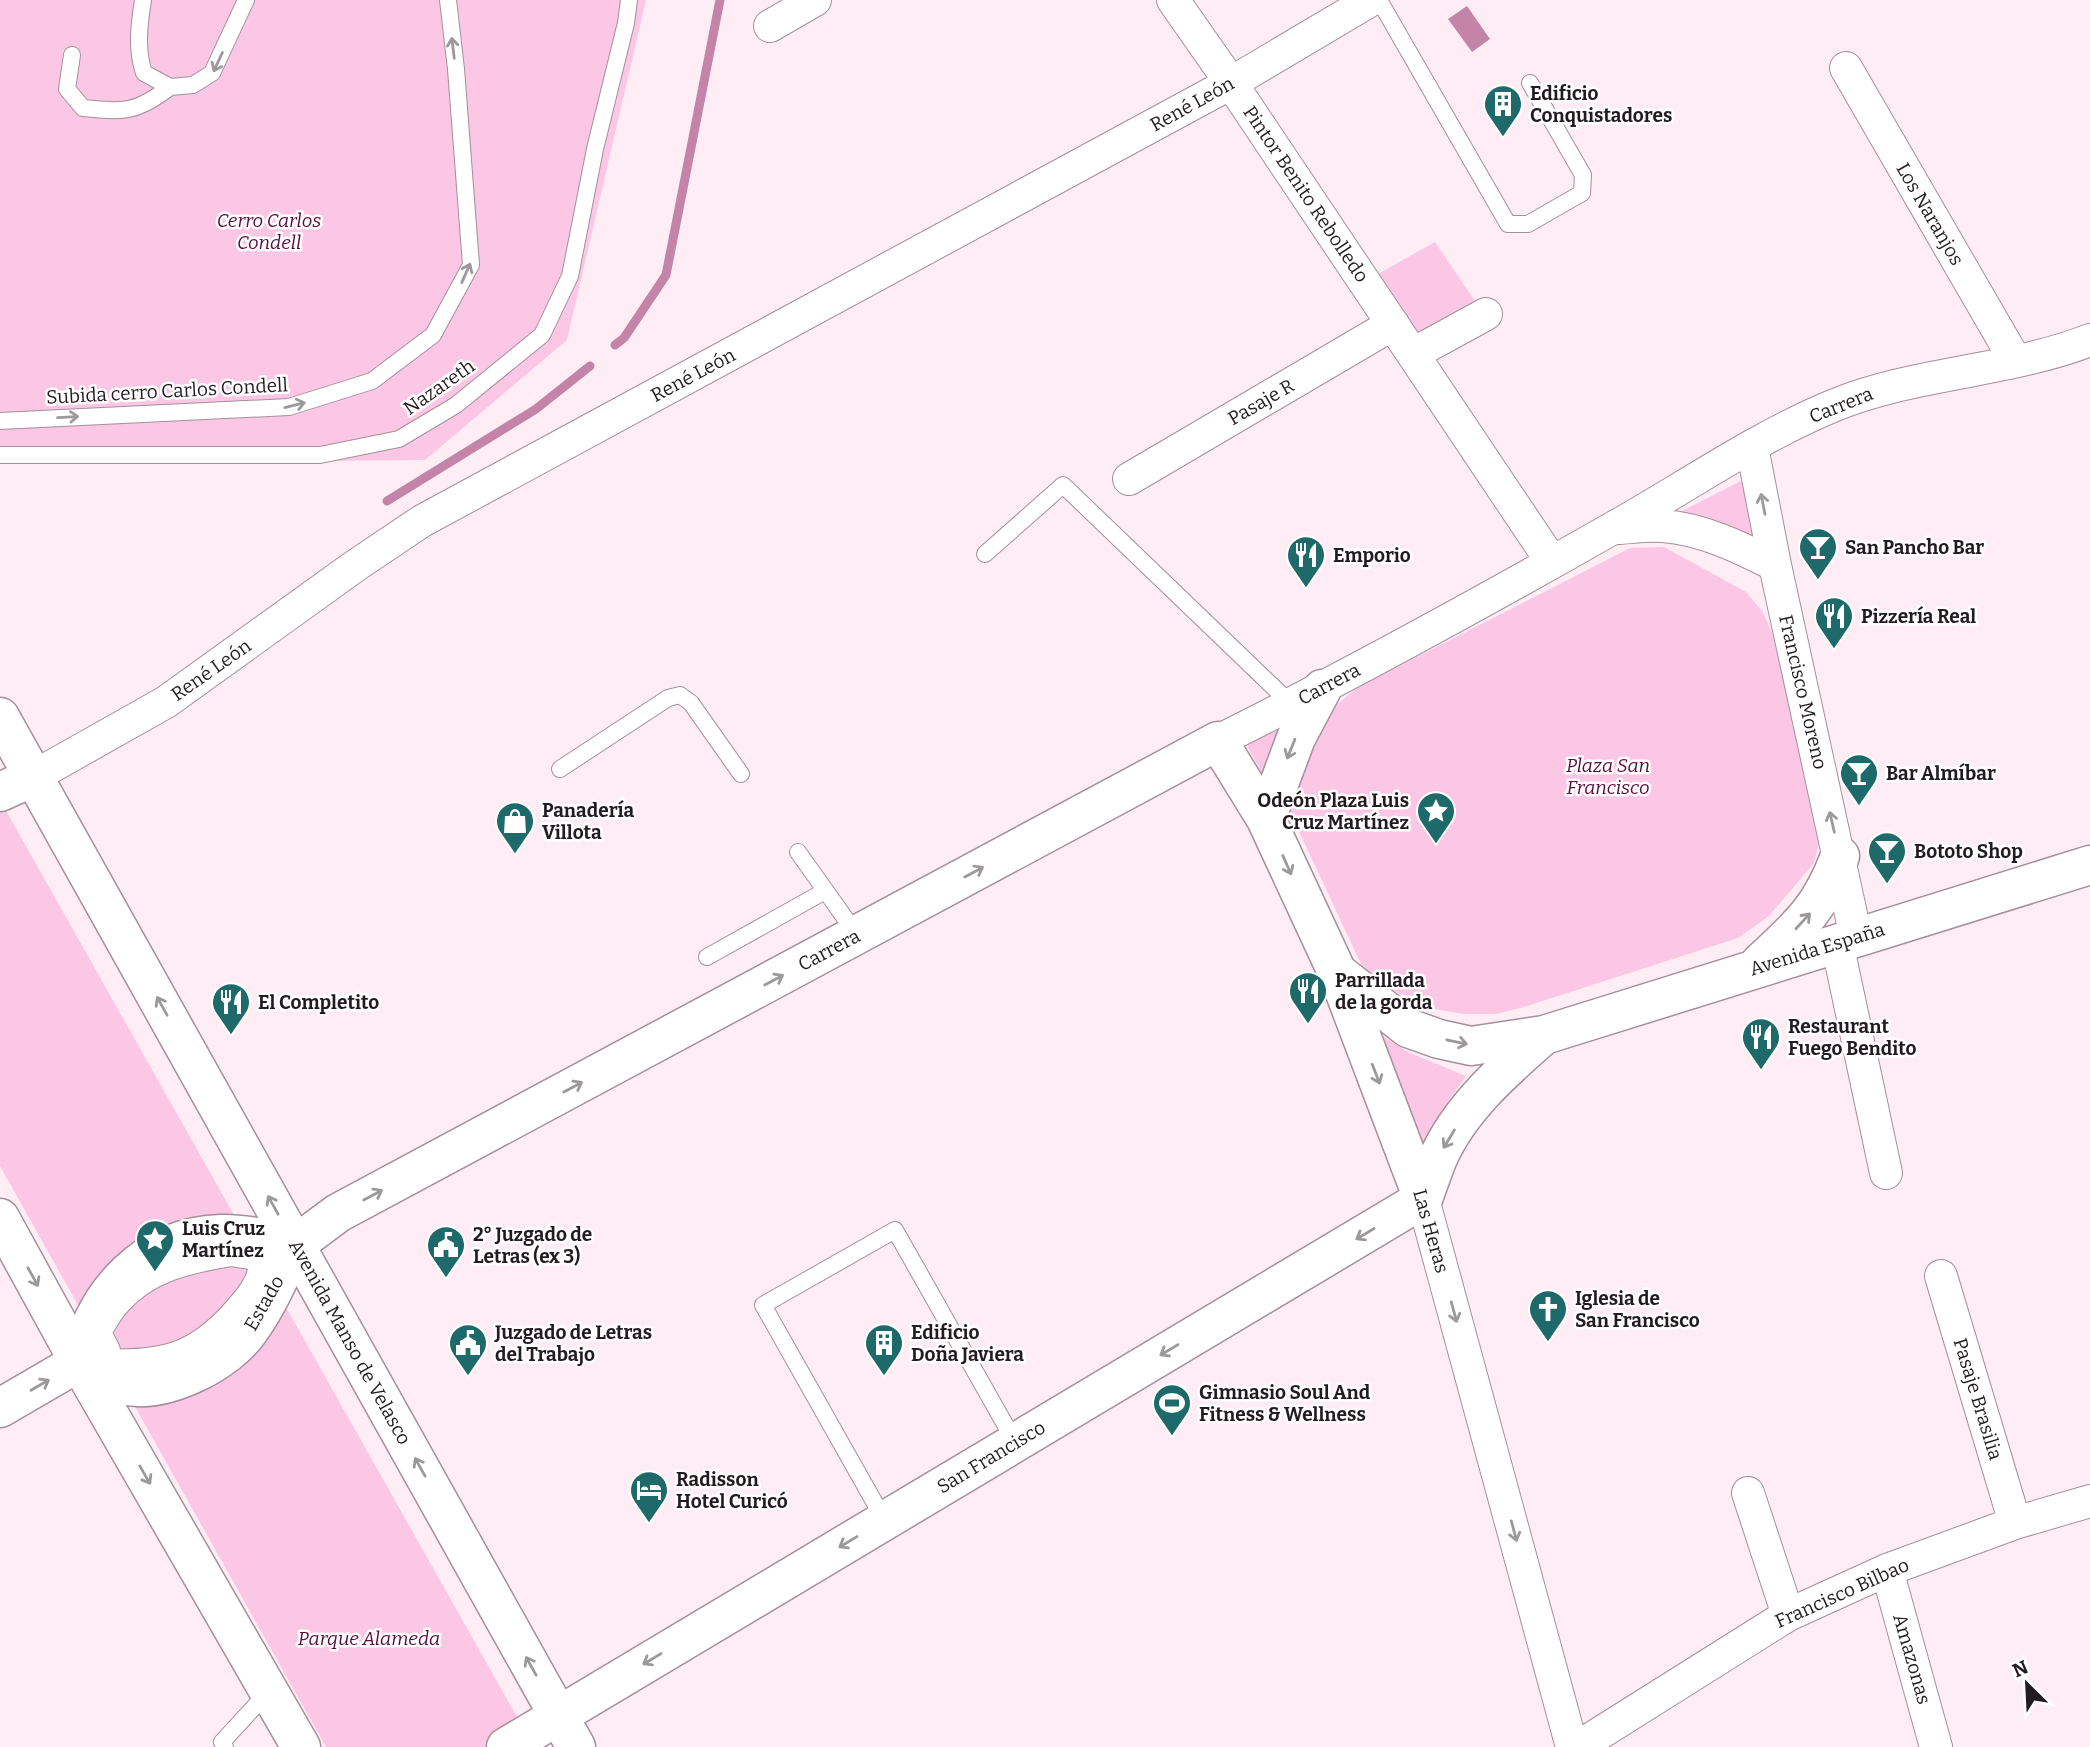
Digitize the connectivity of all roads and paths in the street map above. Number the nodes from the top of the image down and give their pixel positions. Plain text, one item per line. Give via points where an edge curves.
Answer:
1 (143, 0) edge
2 (246, 0) edge
3 (448, 0) edge
4 (629, 0) edge
5 (815, 0) edge
6 (1173, 0) edge
7 (1371, 0) edge
8 (1379, 0) edge
9 (770, 26) dead end
10 (72, 55) dead end
11 (1846, 68) dead end
12 (1231, 83) junction
13 (1530, 83) dead end
14 (170, 87) junction
15 (1486, 314) dead end
16 (1393, 324) junction
17 (2090, 340) edge
18 (1413, 354) junction
19 (2015, 360) junction
20 (0, 421) edge
21 (1752, 447) junction
22 (0, 455) edge
23 (1129, 479) dead end
24 (1614, 528) junction
25 (985, 554) dead end
26 (1552, 562) junction
27 (1775, 565) junction
28 (1306, 697) junction
29 (0, 717) edge
30 (1218, 741) junction
31 (560, 769) dead end
32 (741, 774) dead end
33 (17, 784) edge
34 (1266, 819) junction
35 (798, 852) dead end
36 (1840, 856) junction
37 (2090, 865) edge
38 (825, 891) junction
39 (857, 935) junction
40 (1846, 940) junction
41 (707, 957) dead end
42 (1754, 969) junction
43 (1337, 972) junction
44 (1544, 1035) junction
45 (1886, 1173) dead end
46 (1423, 1199) junction
47 (0, 1217) edge
48 (295, 1245) junction
49 (1941, 1276) dead end
50 (92, 1357) junction
51 (0, 1408) edge
52 (1015, 1442) junction
53 (1748, 1493) dead end
54 (2090, 1500) edge
55 (885, 1521) junction
56 (2015, 1522) junction
57 (1887, 1570) junction
58 (1788, 1615) junction
59 (269, 1690) junction
60 (567, 1731) edge
61 (225, 1747) edge
62 (301, 1747) edge
63 (506, 1747) edge
64 (1573, 1747) edge
65 (1578, 1747) edge
66 (1936, 1747) edge

1 - 14 lane via 138,57 145,73
2 -> 14 lane via 212,73 193,85
20 -> 3 lane, Subida cerro Carlos Condell via 289,407 372,381 433,335 471,265
4 - 22 lane, Nazareth via 570,276 542,335 456,405 399,439 320,454
5 - 9 street
6 - 12 street, Pintor Benito Rebolledo
7 - 12 street, René León
8 - 13 lane via 1508,224 1528,224 1582,194 1583,176
10 - 14 lane via 67,89 83,108 117,112 147,104
11 - 19 street, Los Naranjos
12 - 16 street, Pintor Benito Rebolledo
12 - 33 street, René León via 422,522 166,702
15 - 18 street
16 - 18 street, Pintor Benito Rebolledo
16 - 23 street, Pasaje R
17 - 19 street, Carrera
18 - 26 street, Pintor Benito Rebolledo
19 - 21 street, Carrera via 1868,393
21 - 24 street, Carrera
27 -> 21 street, Francisco Moreno
24 - 26 street, Carrera
24 - 27 street, Carrera via 1662,526 1694,531 1730,542
25 - 28 lane via 1063,485
26 - 28 street, Carrera
36 -> 27 street, Francisco Moreno
28 - 30 street, Carrera
28 -> 34 main road
29 - 33 main road, Avenida Manso de Velasco
30 - 34 main road, Las Heras
39 -> 30 main road, Carrera
31 - 32 lane via 668,698 680,695 691,703
48 -> 33 main road, Avenida Manso de Velasco
34 -> 43 main road, Las Heras
35 - 38 lane
36 - 40 street, Francisco Moreno
42 -> 36 main road via 1813,911
37 - 40 main road, Avenida España
38 - 39 lane
38 - 41 lane
48 -> 39 main road, Carrera via 338,1213
40 - 42 main road, Avenida España
40 - 45 street
42 - 44 main road, Avenida España
43 -> 44 main road, Avenida España via 1408,1028 1439,1039 1471,1045
43 -> 46 main road, Las Heras
44 -> 46 main road, Avenida España via 1499,1074 1464,1115 1439,1156
46 -> 52 main road, San Francisco
46 -> 64 street, Las Heras
47 -> 50 main road
48 - 50 main road via 221,1234 160,1250 107,1295 93,1318
48 - 50 main road, Estado via 248,1333 215,1363 180,1380 143,1388 107,1381
60 -> 48 main road, Avenida Manso de Velasco
49 - 56 street, Pasaje Brasilia
50 - 50 street via 94,1332 115,1300 160,1267 230,1250 257,1254 264,1260 266,1270 254,1294 229,1326 202,1346 178,1359 146,1366 102,1365
51 -> 50 main road
50 -> 59 main road
52 - 55 main road, San Francisco
52 - 55 lane via 895,1230 763,1304
53 - 58 street
54 - 56 street, Francisco Bilbao
55 -> 60 main road, San Francisco
56 - 57 street, Francisco Bilbao
57 - 58 street, Francisco Bilbao
57 - 66 street, Amazonas
58 - 65 street, Francisco Bilbao
59 - 61 lane via 222,1742
59 - 62 main road
60 - 63 main road, San Francisco

